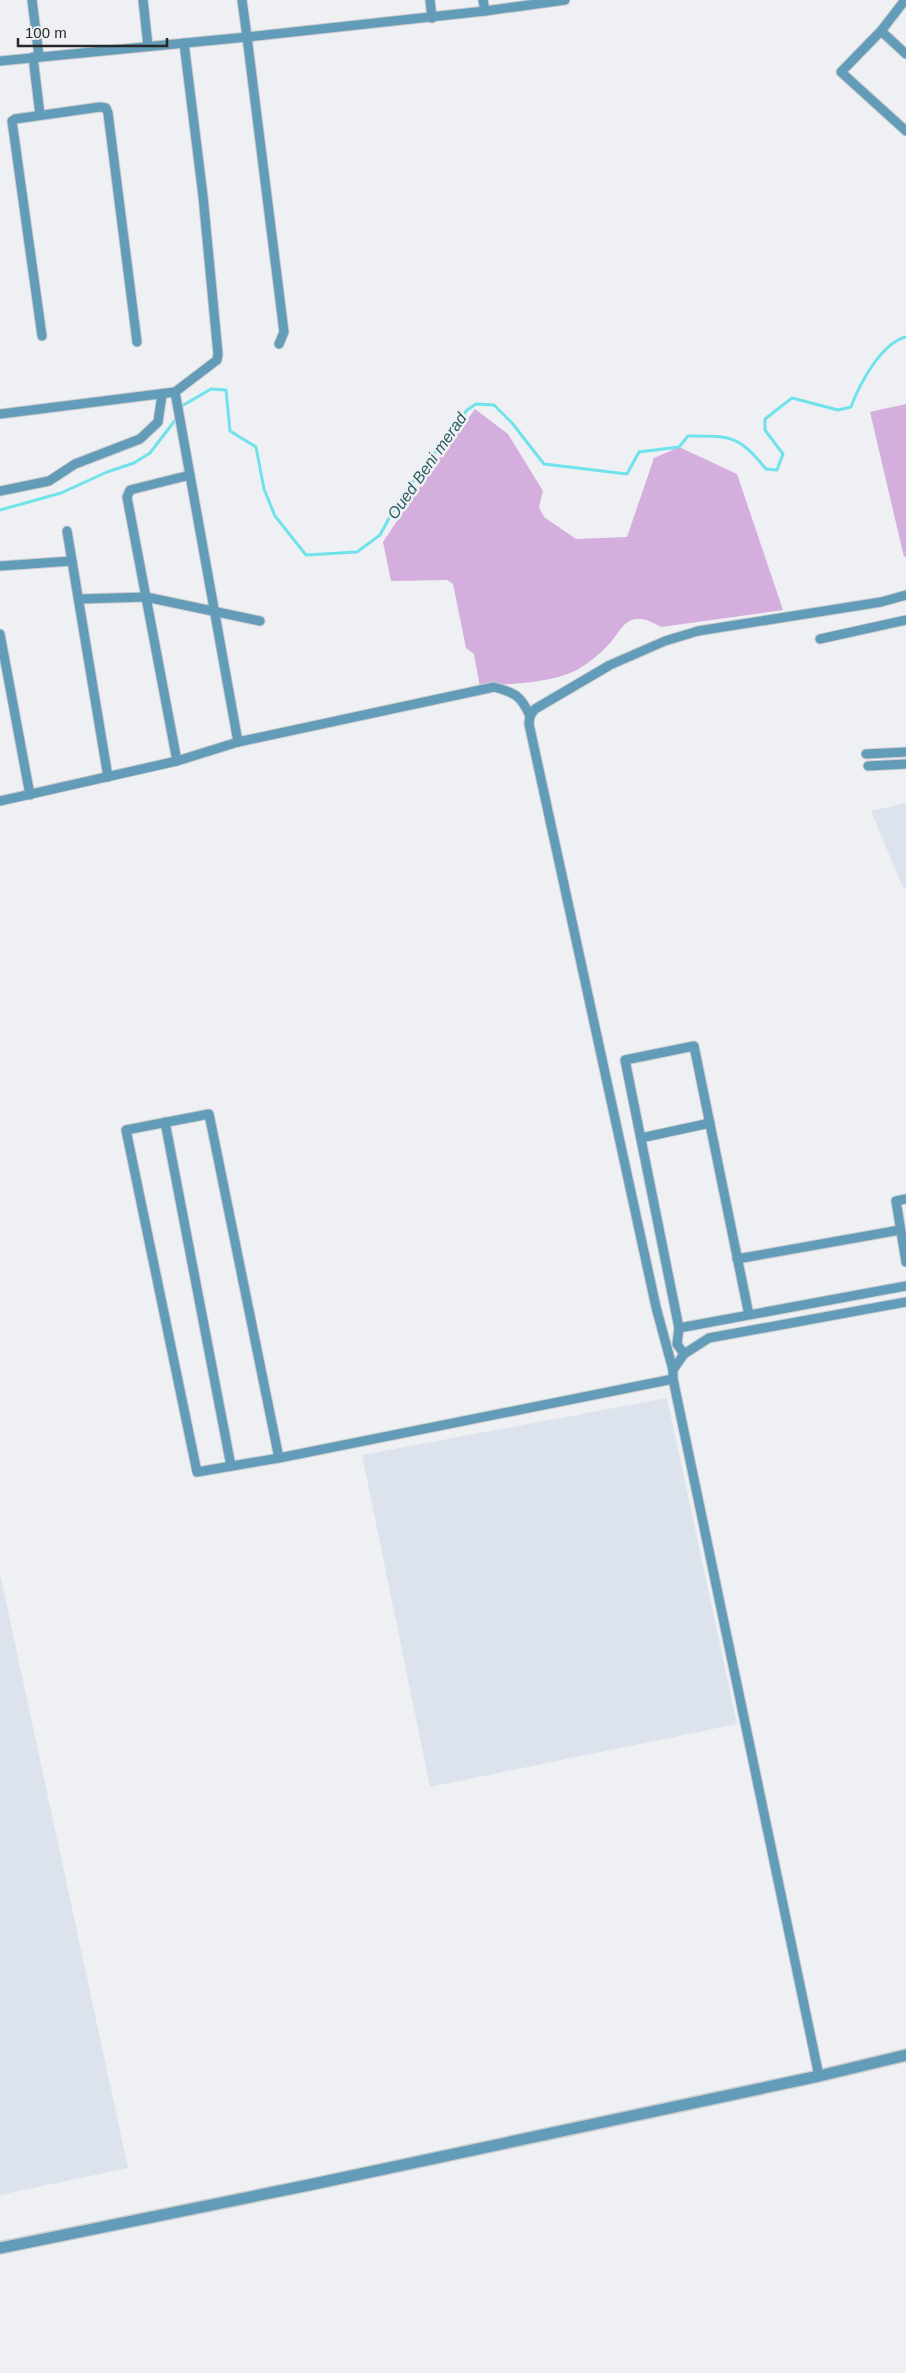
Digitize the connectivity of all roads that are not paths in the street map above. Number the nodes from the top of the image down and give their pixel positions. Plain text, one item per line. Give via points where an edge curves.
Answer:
1 (32, 0) edge
2 (142, 0) edge
3 (242, 0) edge
4 (430, 0) edge
5 (483, 0) edge
6 (564, 0) edge
7 (905, 0) edge
8 (486, 11) junction
9 (432, 18) junction
10 (881, 31) junction
11 (246, 37) junction
12 (184, 43) junction
13 (148, 46) junction
14 (906, 54) edge
15 (36, 57) junction
16 (0, 61) edge
17 (40, 115) junction
18 (906, 132) edge
19 (42, 336) dead end
20 (137, 342) dead end
21 (279, 344) dead end
22 (175, 392) junction
23 (162, 395) junction
24 (0, 414) edge
25 (190, 475) junction
26 (0, 492) edge
27 (67, 531) dead end
28 (72, 561) junction
29 (0, 566) edge
30 (906, 595) edge
31 (146, 597) junction
32 (78, 599) junction
33 (214, 612) junction
34 (906, 620) edge
35 (260, 621) dead end
36 (0, 634) edge
37 (820, 639) dead end
38 (530, 716) junction
39 (238, 742) junction
40 (906, 752) edge
41 (866, 754) dead end
42 (177, 761) junction
43 (906, 764) edge
44 (868, 766) dead end
45 (108, 777) junction
46 (30, 795) junction
47 (0, 801) edge
48 (165, 1122) junction
49 (710, 1123) junction
50 (641, 1138) junction
51 (906, 1199) edge
52 (900, 1230) junction
53 (737, 1259) junction
54 (906, 1262) edge
55 (906, 1286) edge
56 (906, 1302) edge
57 (749, 1315) junction
58 (679, 1328) junction
59 (672, 1345) junction
60 (684, 1354) junction
61 (673, 1374) junction
62 (279, 1458) junction
63 (232, 1466) junction
64 (906, 2055) edge
65 (819, 2076) junction
66 (0, 2248) edge

1 - 15 street
2 - 13 street
3 - 11 street
4 - 9 street
5 - 8 street
6 - 8 street
7 - 10 street
8 - 9 street
9 - 11 street
10 - 14 street
10 - 18 street via 841,72
11 - 12 street
11 - 21 street via 284,332
12 - 13 street
12 - 22 street via 218,354 212,366
13 - 15 street
15 - 16 street
15 - 17 street
17 - 19 street via 15,119 12,125
17 - 20 street via 106,108
22 - 23 street
22 - 25 street
23 - 24 street
23 - 26 street via 158,422 140,439 76,464 49,481
25 - 31 street via 128,493
25 - 33 street
27 - 28 street
28 - 29 street
28 - 32 street
30 - 38 street via 882,602 698,631 665,641 610,665 535,709
31 - 32 street
31 - 33 street
31 - 42 street
32 - 45 street
33 - 35 street
33 - 39 street
34 - 37 street
36 - 46 street
38 - 39 street via 523,700 512,692 494,687
38 - 59 street via 529,724 656,1307
39 - 42 street
40 - 41 street
42 - 45 street
43 - 44 street
45 - 46 street
46 - 47 street
48 - 62 street via 210,1114
48 - 63 street
48 - 63 street via 126,1130 197,1472
49 - 50 street
49 - 50 street via 694,1046 625,1060
49 - 53 street
50 - 58 street
51 - 52 street via 896,1201
52 - 53 street
52 - 54 street
53 - 57 street
55 - 57 street
56 - 60 street via 709,1338
57 - 58 street
58 - 59 street
59 - 60 street
59 - 61 street
60 - 61 street
61 - 62 street
61 - 65 street
62 - 63 street
64 - 65 street
65 - 66 street

